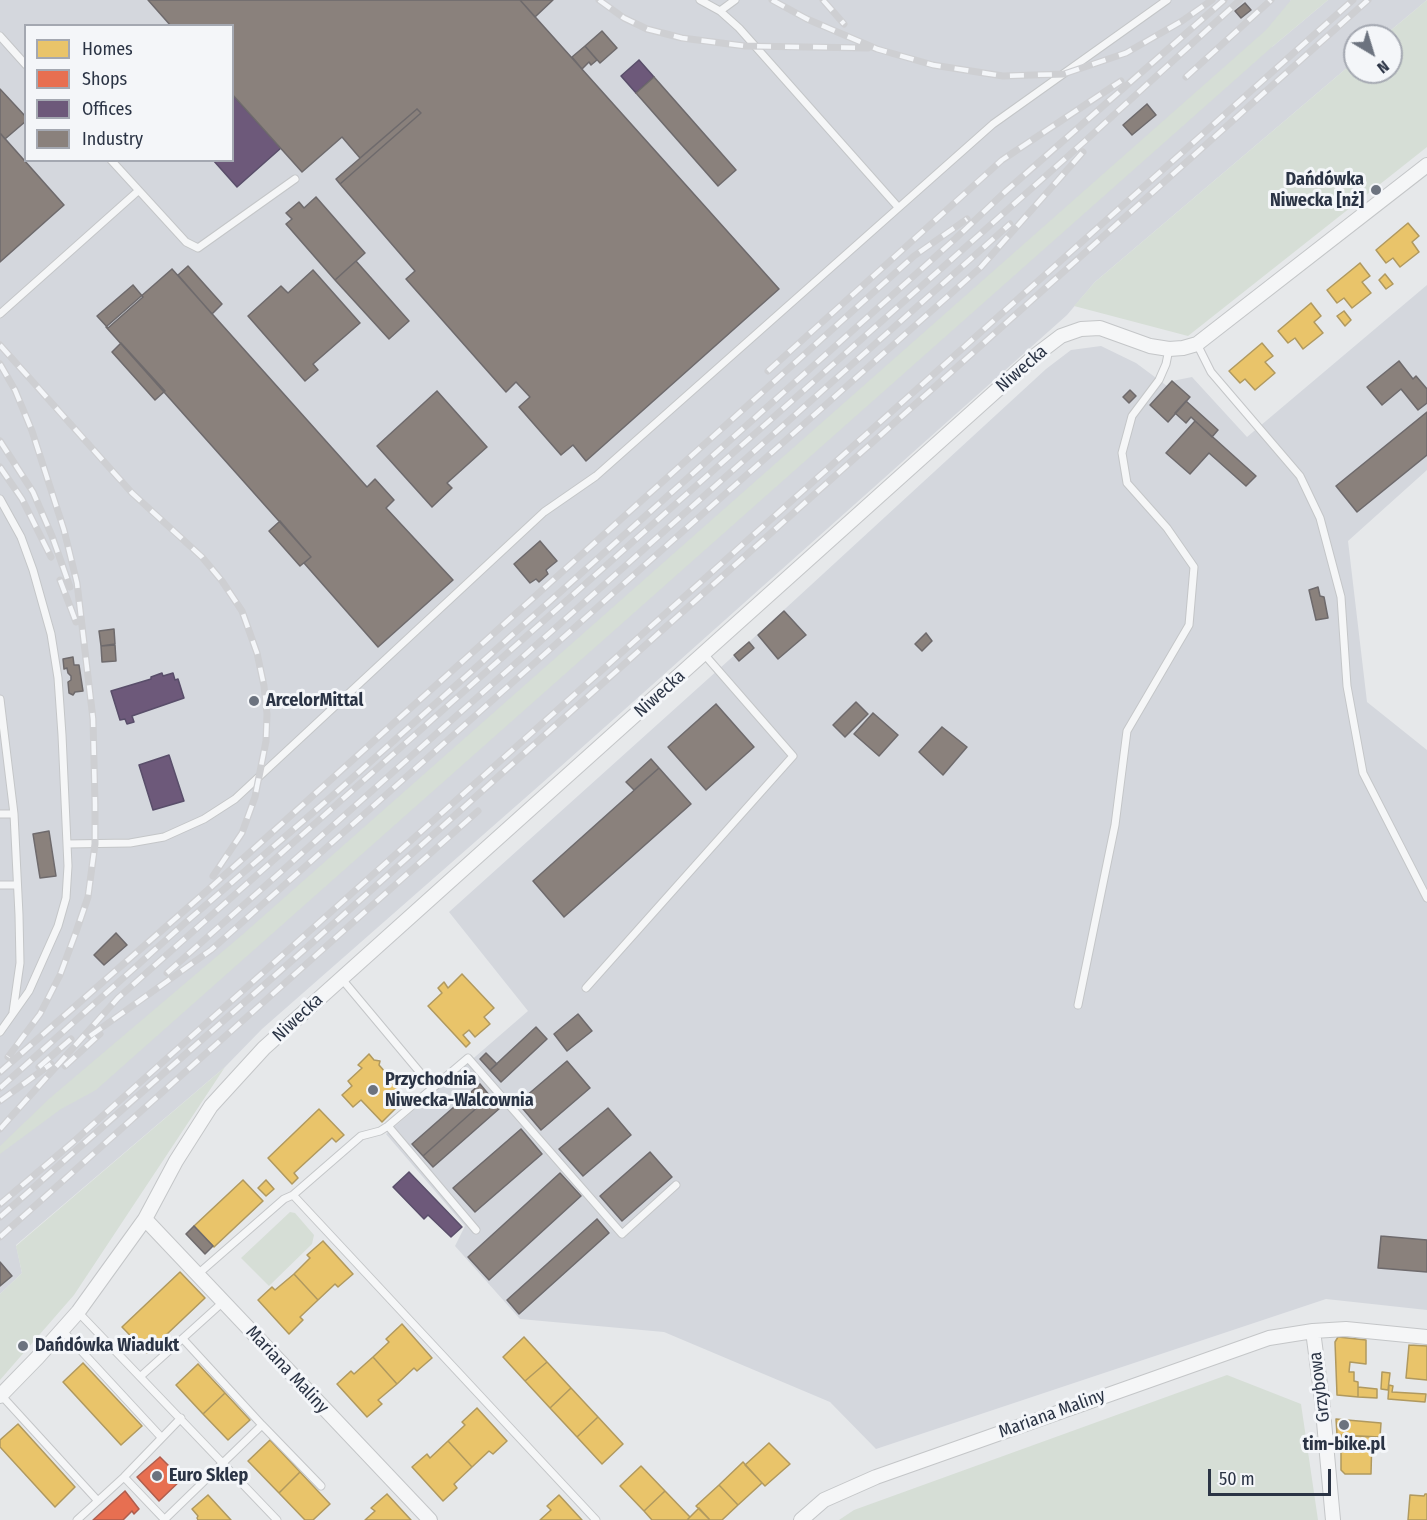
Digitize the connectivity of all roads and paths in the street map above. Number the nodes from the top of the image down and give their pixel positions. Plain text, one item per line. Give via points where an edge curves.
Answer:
1 (700, 0) edge
2 (735, 0) edge
3 (1167, 0) edge
4 (720, 11) junction
5 (0, 36) edge
6 (24, 63) edge
7 (113, 162) edge
8 (1425, 170) edge
9 (295, 179) dead end
10 (138, 191) junction
11 (898, 207) junction
12 (0, 314) edge
13 (1197, 344) junction
14 (1169, 349) junction
15 (0, 499) edge
16 (704, 654) junction
17 (0, 699) edge
18 (0, 814) edge
19 (14, 814) junction
20 (67, 844) junction
21 (0, 885) edge
22 (17, 885) junction
23 (1427, 898) edge
24 (341, 978) junction
25 (586, 988) dead end
26 (1078, 1005) dead end
27 (13, 1014) junction
28 (0, 1032) edge
29 (433, 1088) junction
30 (388, 1126) junction
31 (676, 1185) dead end
32 (293, 1195) junction
33 (145, 1219) junction
34 (476, 1230) dead end
35 (198, 1274) junction
36 (223, 1302) junction
37 (78, 1312) junction
38 (62, 1330) junction
39 (1313, 1331) junction
40 (1427, 1337) edge
41 (183, 1339) junction
42 (141, 1376) junction
43 (1, 1395) edge
44 (181, 1418) junction
45 (262, 1425) junction
46 (161, 1437) junction
47 (223, 1463) junction
48 (124, 1477) junction
49 (321, 1486) dead end
50 (98, 1501) junction
51 (77, 1520) edge
52 (164, 1520) edge
53 (277, 1520) edge
54 (430, 1520) edge
55 (596, 1520) edge
56 (801, 1520) edge
57 (1333, 1520) edge

1 - 4 lane
2 - 4 lane
3 - 11 lane via 993,124
4 - 11 lane
5 - 6 lane
7 - 10 lane
8 - 13 street, Niwecka
9 - 10 lane via 198,248 186,242
10 - 12 lane
11 - 20 lane via 596,476 544,512 235,799 204,819 164,837 130,843
13 - 14 street, Niwecka
13 - 23 lane via 1211,372 1300,476 1320,518 1341,597 1347,686 1363,773
14 - 16 street, Niwecka via 1100,328 1061,336
14 - 26 lane via 1160,380 1132,416 1122,453 1127,483 1167,528 1194,567 1189,625 1127,730 1114,825
15 - 20 lane via 21,537 51,634 58,678
16 - 24 street, Niwecka
16 - 25 lane via 794,756
17 - 19 lane
18 - 19 lane
19 - 22 lane
20 - 27 lane via 66,898 58,926 29,991
21 - 22 lane
22 - 27 lane via 20,963
24 - 29 lane
24 - 33 street, Niwecka via 264,1048 211,1106
27 - 28 lane
29 - 30 lane
29 - 31 lane via 468,1058 622,1233
30 - 32 lane via 361,1136
30 - 34 lane
32 - 35 lane
32 - 55 lane
33 - 35 street, Mariana Maliny
33 - 37 street, Niwecka
35 - 36 street, Mariana Maliny
36 - 41 lane
36 - 54 street, Mariana Maliny
37 - 38 street, Niwecka
37 - 42 lane
38 - 43 street, Niwecka
38 - 46 lane
39 - 40 street, Grzybowa via 1346,1329
39 - 56 street, Mariana Maliny via 1269,1338 876,1477 824,1500
39 - 57 street, Grzybowa
41 - 42 lane
41 - 45 lane
42 - 44 lane
43 - 50 lane
44 - 46 lane
44 - 47 lane
45 - 47 lane
45 - 49 lane
46 - 48 lane
47 - 52 lane
47 - 53 lane
48 - 50 lane
48 - 52 lane
50 - 51 lane

